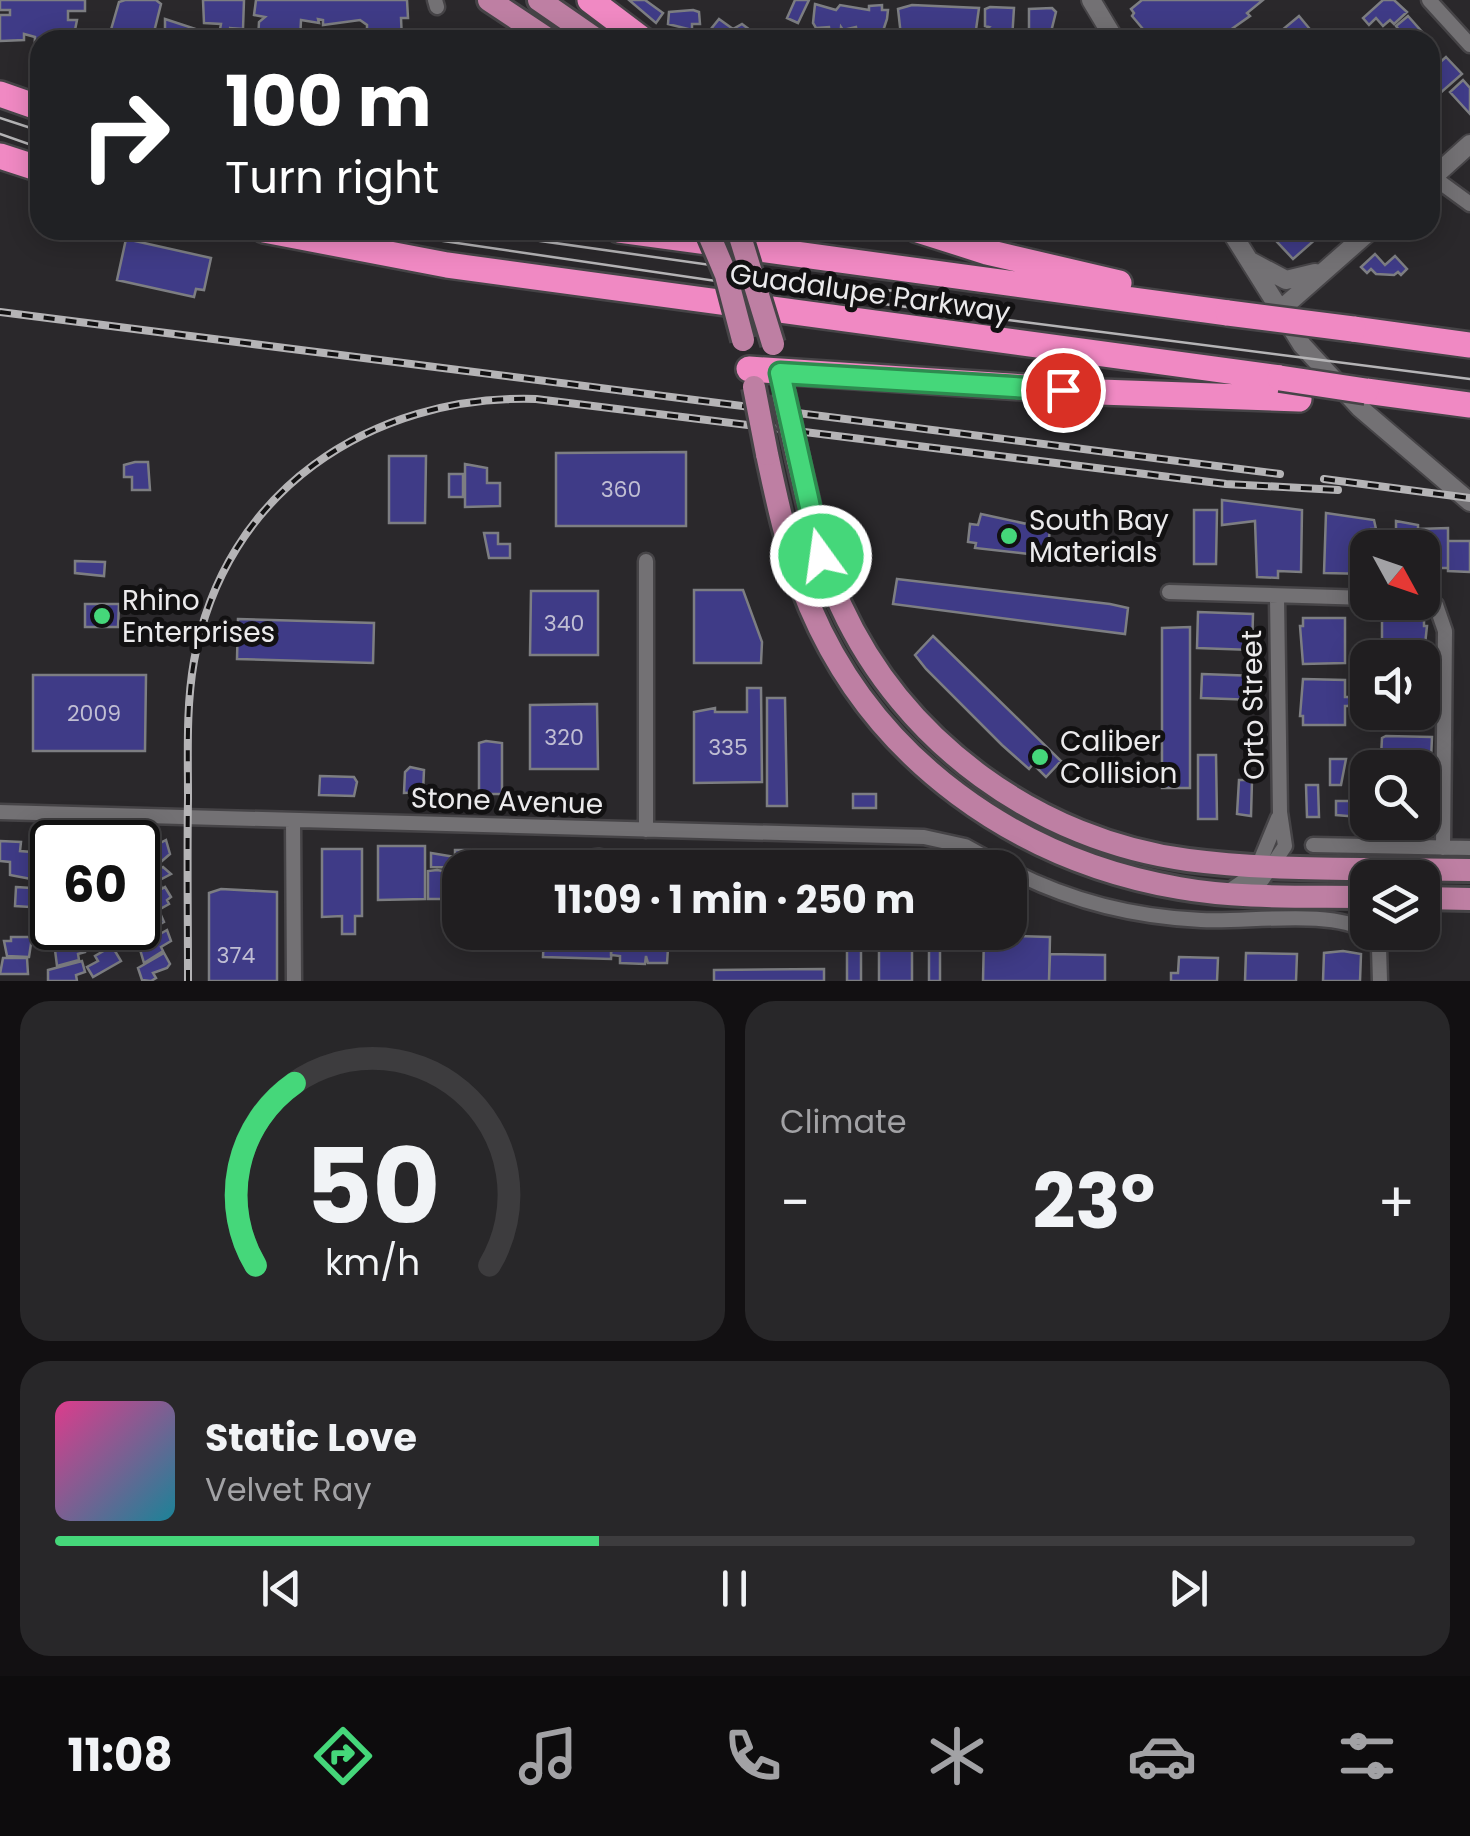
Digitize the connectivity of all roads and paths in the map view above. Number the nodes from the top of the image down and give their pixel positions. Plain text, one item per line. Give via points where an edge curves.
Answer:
1 (489, 0) edge
2 (539, 0) edge
3 (590, 0) edge
4 (1091, 0) edge
5 (1429, 0) edge
6 (534, 30) edge
7 (582, 30) edge
8 (630, 30) edge
9 (1109, 30) edge
10 (1470, 46) edge
11 (0, 94) edge
12 (30, 104) edge
13 (1470, 144) edge
14 (0, 156) edge
15 (30, 166) edge
16 (1440, 170) edge
17 (0, 173) edge
18 (30, 179) edge
19 (1440, 184) edge
20 (1470, 204) edge
21 (317, 240) edge
22 (693, 240) edge
23 (711, 240) edge
24 (741, 240) edge
25 (949, 240) edge
26 (1236, 240) edge
27 (1359, 240) edge
28 (1248, 260) junction
29 (1333, 262) junction
30 (1168, 304) junction
31 (1279, 311) junction
32 (1470, 345) edge
33 (751, 378) junction
34 (781, 383) junction
35 (1366, 391) junction
36 (1470, 404) edge
37 (1470, 502) edge
38 (646, 561) dead end
39 (1169, 592) dead end
40 (1276, 597) junction
41 (1350, 598) edge
42 (1439, 620) edge
43 (0, 812) edge
44 (294, 820) junction
45 (646, 830) junction
46 (1314, 845) dead end
47 (1444, 848) junction
48 (1470, 848) edge
49 (972, 850) edge
50 (1266, 866) junction
51 (1470, 870) edge
52 (1027, 877) edge
53 (1226, 893) junction
54 (1350, 897) edge
55 (1440, 898) edge
56 (1470, 899) edge
57 (1350, 926) edge
58 (1377, 950) edge
59 (294, 981) edge
60 (1380, 981) edge

1 - 6 main road
2 - 7 main road
3 - 8 highway
4 - 9 street
5 - 10 street
11 - 12 highway
13 - 16 street
14 - 15 highway
17 - 18 highway
19 - 20 street
21 - 35 highway, Guadalupe Parkway, bridge via 464,268
22 - 30 highway, Guadalupe Parkway
23 - 33 main road, bridge
24 - 34 main road, bridge
25 - 30 highway via 1134,287
26 - 28 street
27 - 29 street
28 - 29 street via 1286,280
28 - 31 street
29 - 31 street
30 - 32 highway, Guadalupe Parkway, bridge
31 - 37 street via 1360,408
33 - 34 highway
33 - 53 main road, bridge via 788,546 826,642 868,706 913,757 988,817 1056,853 1150,883
34 - 35 highway via 1324,401
34 - 50 main road, bridge via 821,556 858,640 910,713 948,750 1038,813 1101,840 1186,860
35 - 36 highway, Guadalupe Parkway
38 - 45 street
39 - 40 street
40 - 41 street
40 - 50 street, Orto Street via 1280,812
42 - 47 street via 1445,631
43 - 44 street, Stone Avenue
44 - 45 street, Stone Avenue
44 - 59 street
45 - 49 street, Stone Avenue via 924,837
46 - 47 street
47 - 48 street
50 - 51 main road
50 - 53 street via 1262,880
52 - 57 street, Stone Avenue via 1134,914
53 - 54 main road
55 - 56 main road
58 - 60 street

